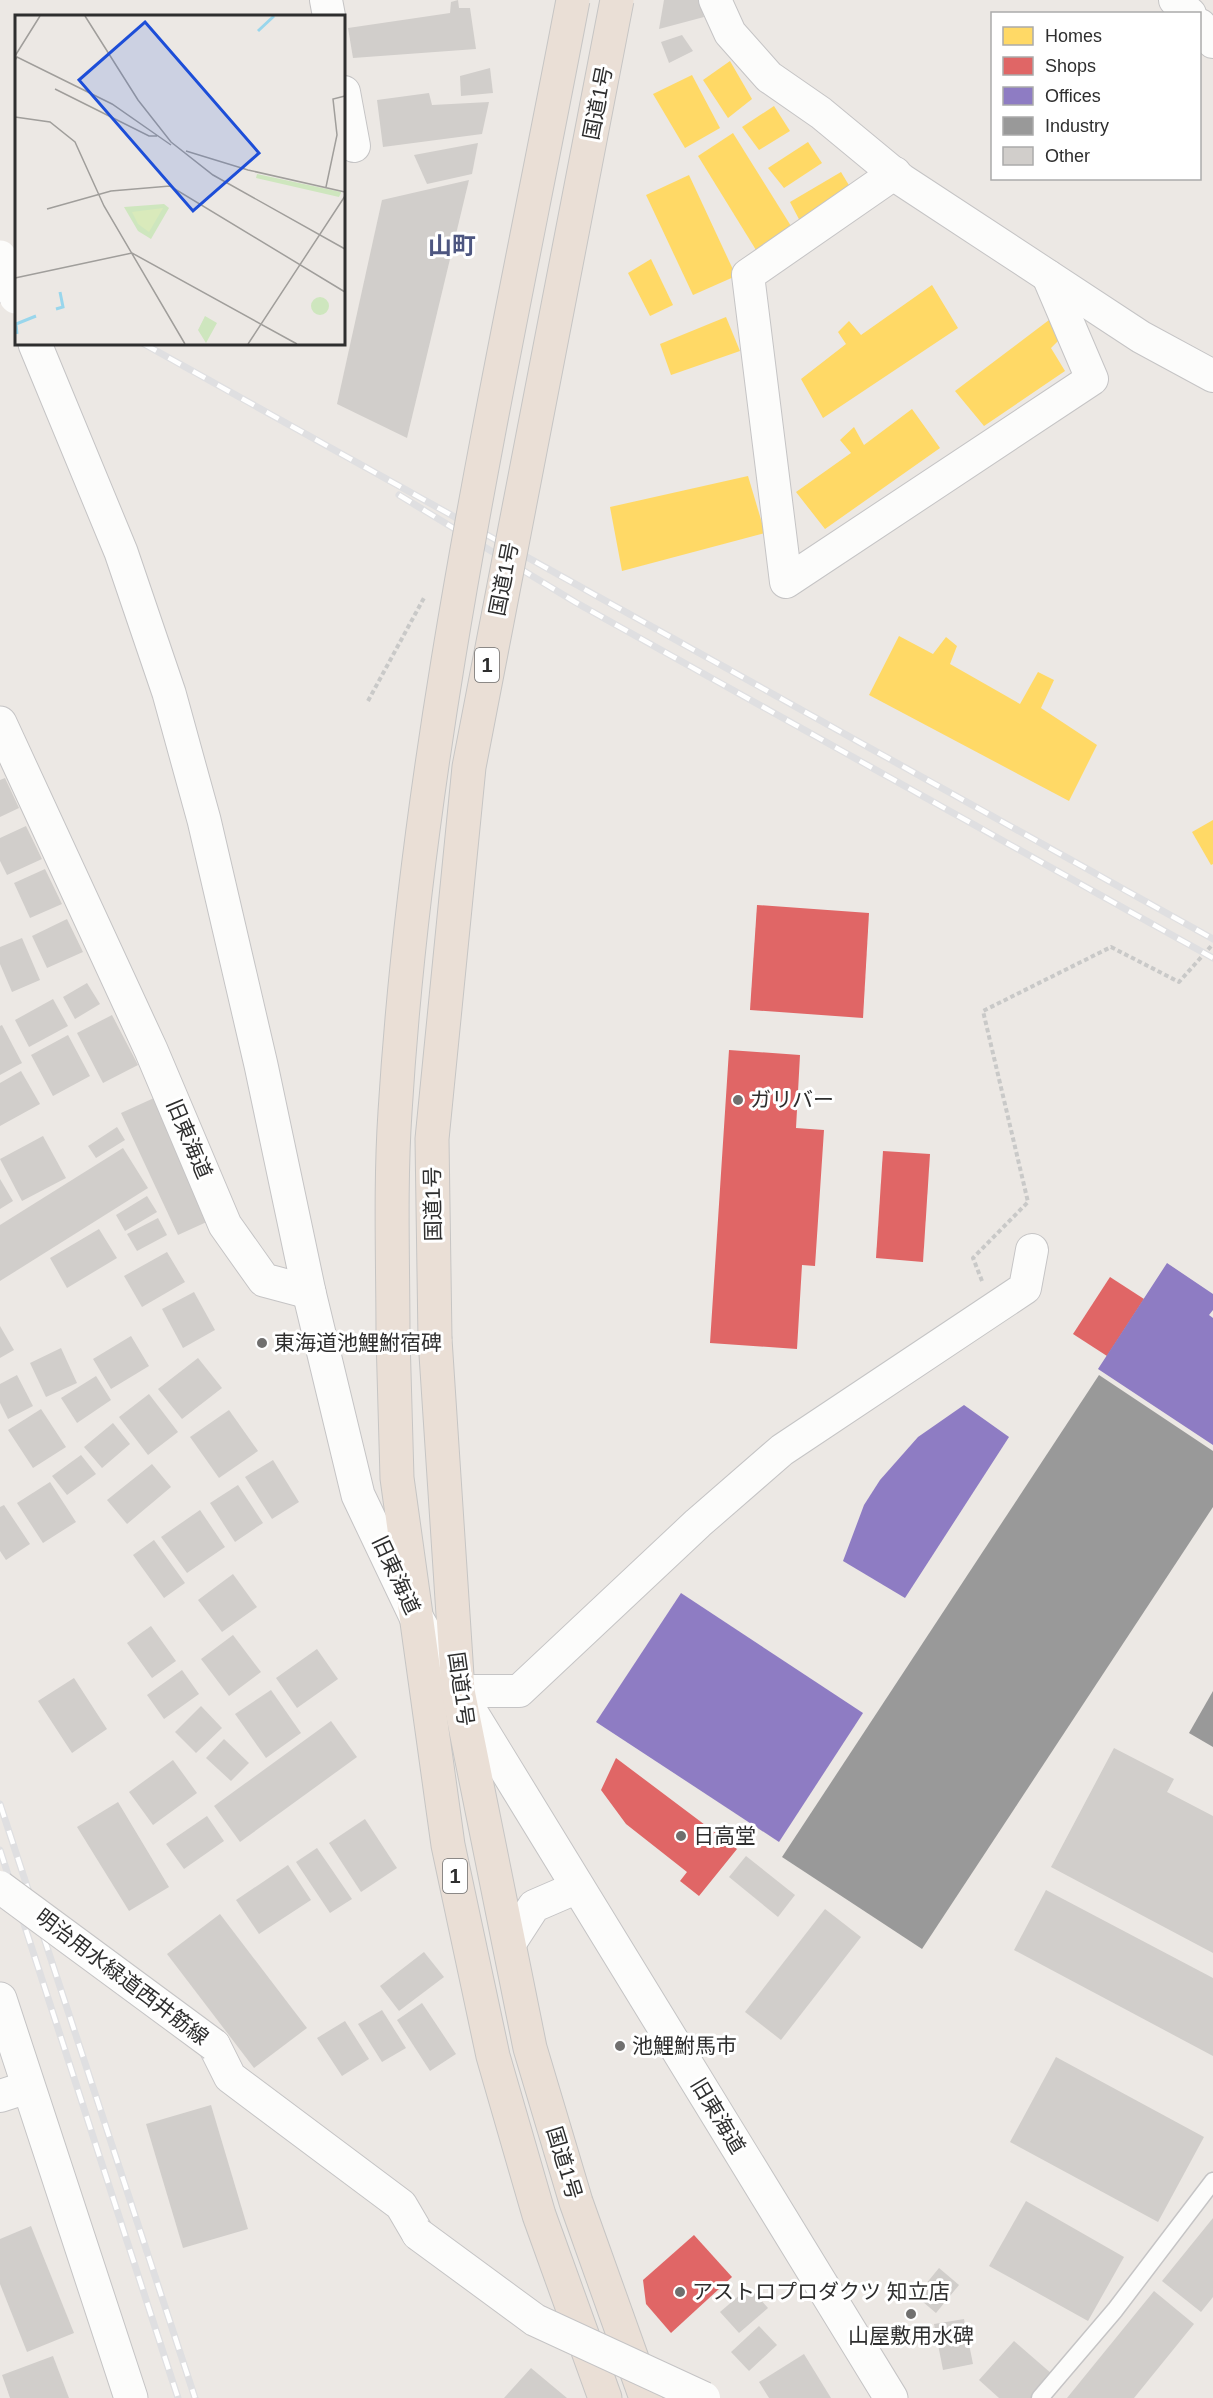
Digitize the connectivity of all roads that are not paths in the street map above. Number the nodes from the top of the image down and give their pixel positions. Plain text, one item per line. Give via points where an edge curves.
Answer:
1 (326, 0) edge
2 (573, 0) edge
3 (617, 0) edge
4 (715, 0) edge
5 (329, 15) edge
6 (1201, 27) edge
7 (1213, 42) edge
8 (345, 97) edge
9 (354, 146) dead end
10 (895, 173) junction
11 (0, 257) edge
12 (1048, 276) junction
13 (15, 294) edge
14 (36, 345) edge
15 (1213, 376) edge
16 (0, 723) edge
17 (1032, 1250) dead end
18 (309, 1292) junction
19 (416, 1617) junction
20 (458, 1691) junction
21 (0, 1887) edge
22 (578, 1887) junction
23 (510, 1943) junction
24 (0, 1999) edge
25 (14, 2091) edge
26 (1213, 2181) edge
27 (131, 2398) edge
28 (604, 2398) edge
29 (646, 2398) edge
30 (704, 2398) edge
31 (891, 2398) edge
32 (1040, 2398) edge

1 - 5 street
2 - 19 highway, 国道1号 / 1, bridge via 433,751 409,959 395,1115 393,1336 398,1478
3 - 20 highway, 国道1号 / 1, bridge via 469,767 432,1139 435,1338
4 - 10 street via 730,33 769,77 821,112
6 - 7 street
8 - 9 street
10 - 12 street
10 - 12 street via 748,275 786,582 1092,379
11 - 13 street, bridge
12 - 15 street via 1141,337
14 - 18 street via 121,552 169,693 204,820
16 - 18 street, 旧東海道 via 151,1050 225,1225 264,1280
17 - 20 street via 1024,1288 782,1450 519,1691
18 - 19 street, 旧東海道 via 358,1495
19 - 20 street, 旧東海道
19 - 28 highway, 国道1号 / 1 via 448,1845 493,2056 539,2215
20 - 22 street, 旧東海道
20 - 23 highway, 国道1号 / 1
21 - 30 street, 明治用水緑道西井筋線, bridge via 214,2045 230,2077 401,2205 418,2234 535,2320
22 - 23 street via 534,1906
22 - 31 street, 旧東海道
23 - 29 highway, 国道1号 / 1 via 530,2048 576,2202
24 - 25 street
25 - 27 street
26 - 32 lane via 1116,2310

